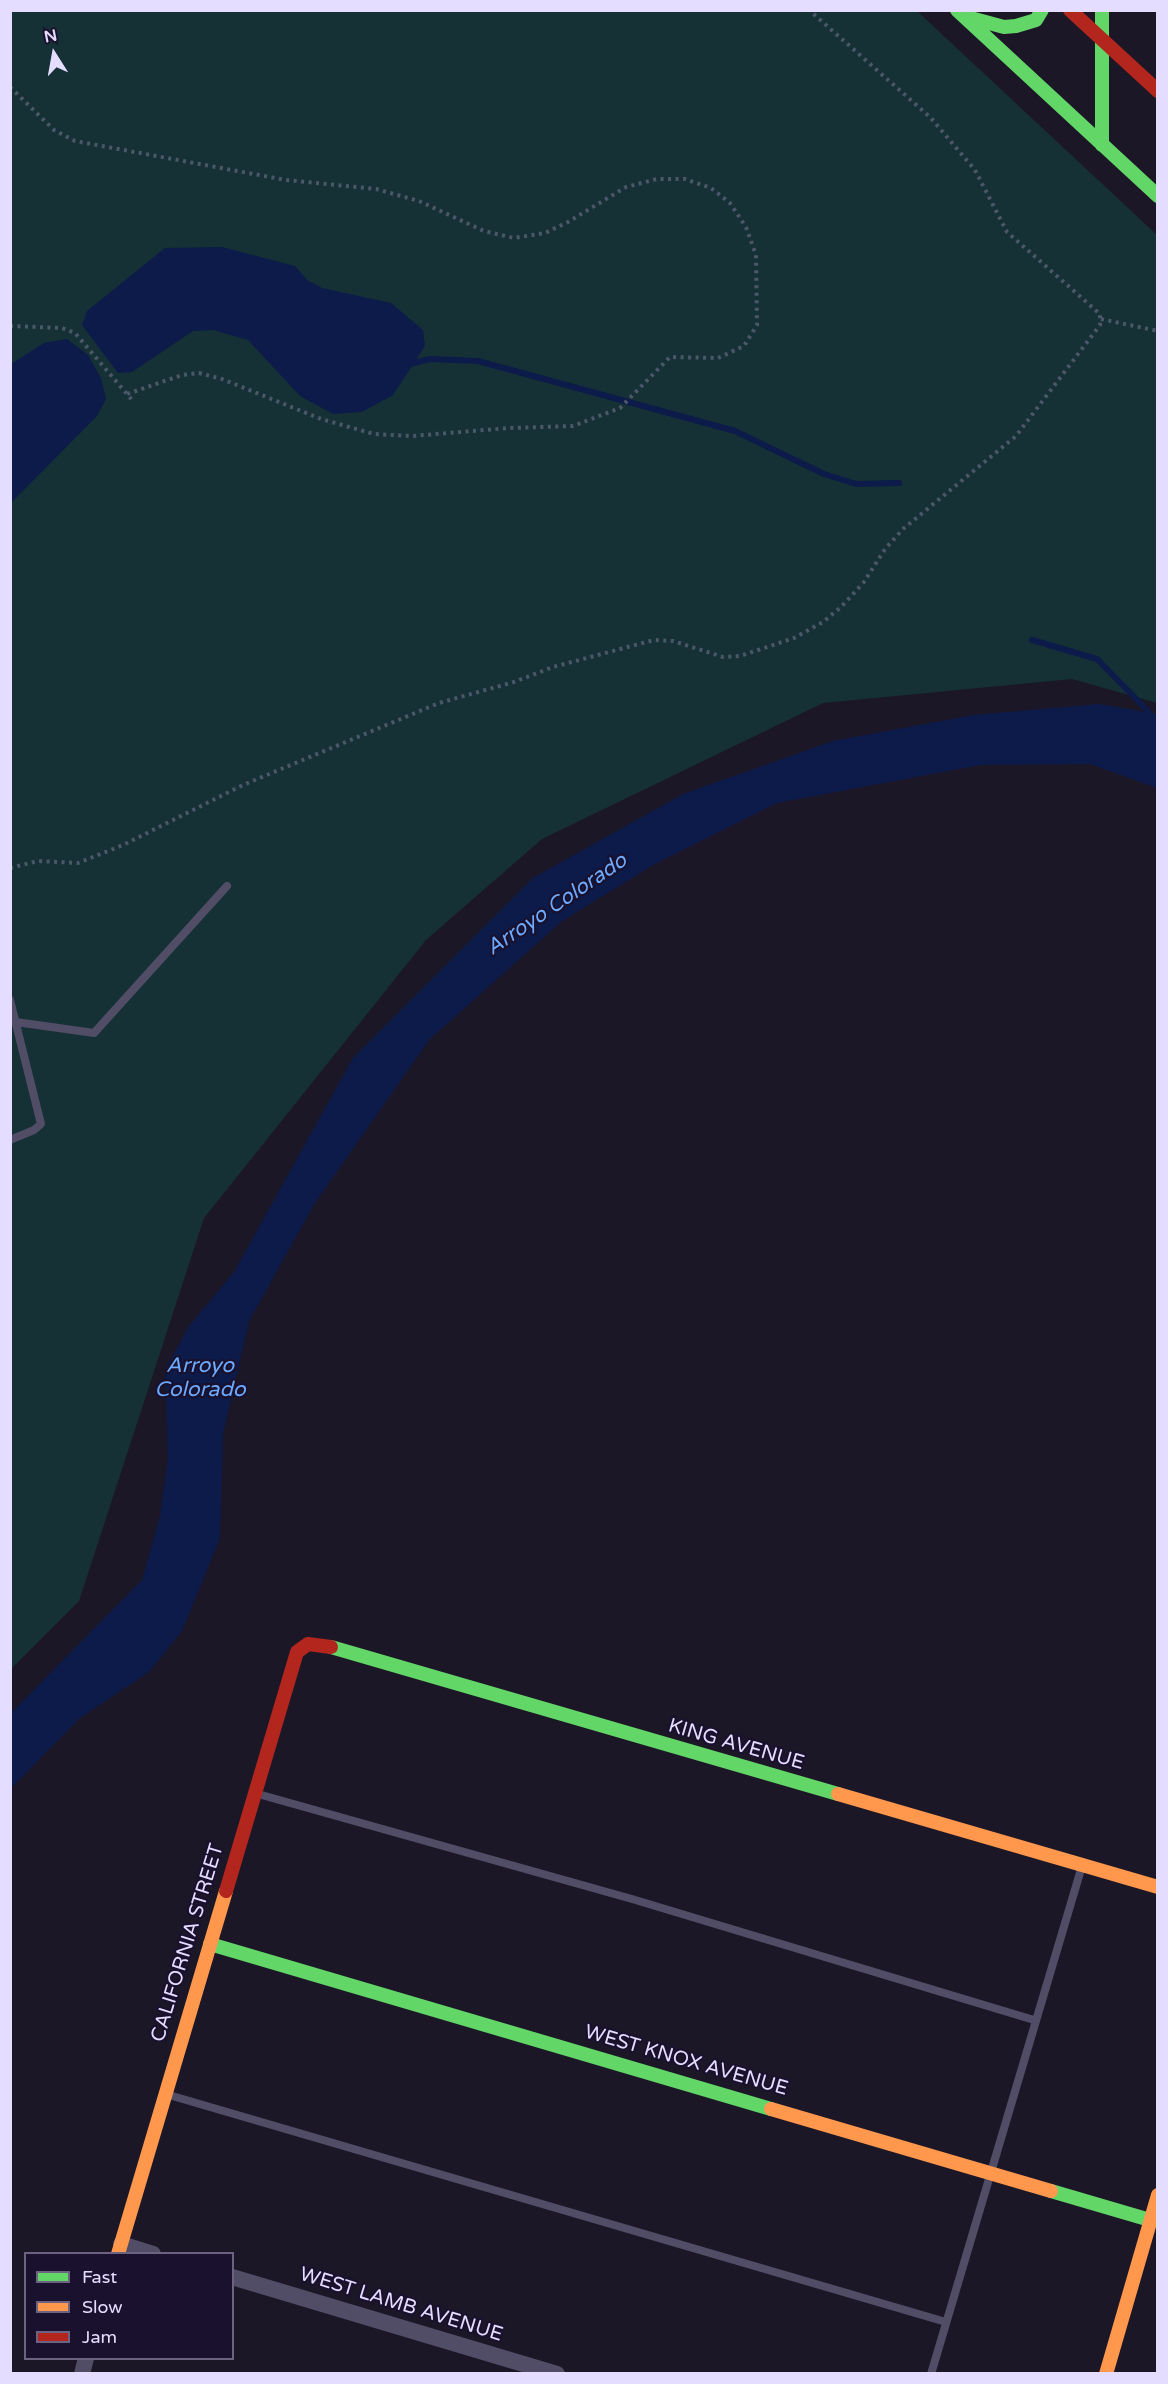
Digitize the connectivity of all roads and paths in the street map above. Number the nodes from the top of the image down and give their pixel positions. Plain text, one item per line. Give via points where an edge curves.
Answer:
1 (809, 10) edge
2 (1042, 10) edge
3 (1070, 10) edge
4 (1102, 10) edge
5 (959, 13) edge
6 (10, 87) edge
7 (1158, 91) edge
8 (1102, 145) junction
9 (1158, 196) edge
10 (1101, 319) junction
11 (10, 326) edge
12 (1158, 331) edge
13 (127, 394) junction
14 (132, 400) dead end
15 (10, 868) edge
16 (227, 886) dead end
17 (10, 1000) edge
18 (16, 1022) junction
19 (10, 1140) edge
20 (304, 1647) joint
21 (255, 1793) junction
22 (1082, 1865) junction
23 (1158, 1887) edge
24 (210, 1944) junction
25 (1034, 2020) junction
26 (165, 2094) junction
27 (992, 2173) junction
28 (1158, 2195) edge
29 (1150, 2220) junction
30 (119, 2249) edge
31 (144, 2252) edge
32 (1140, 2254) junction
33 (1158, 2259) edge
34 (234, 2278) edge
35 (946, 2322) junction
36 (557, 2373) edge
37 (931, 2373) edge
38 (1106, 2373) edge

1 - 10 path via 930,117 975,170 1007,232 1098,310
2 - 5 main road via 1036,20 1016,27
3 - 7 main road, bridge
4 - 8 main road
5 - 8 main road
6 - 13 path via 54,130 75,141 276,178 376,189 419,201 455,220 501,236 526,238 545,233 615,192 643,181 670,178 697,182 711,188 737,211 756,255 757,325 744,346 732,354 707,359 670,357 620,408 573,426 391,436 340,425 199,373
8 - 9 main road
10 - 12 path
10 - 15 path via 1016,436 903,529 854,594 810,630 740,656 723,657 673,641 654,640 553,667 439,703 243,785 78,863 38,861
11 - 13 path via 62,328 75,333
13 - 14 path
16 - 18 lane via 94,1033
17 - 18 lane
18 - 19 lane via 41,1124
20 - 21 main road, CALIFORNIA STREET via 297,1652
20 - 22 main road, KING AVENUE via 320,1643
21 - 24 main road, CALIFORNIA STREET
21 - 25 lane via 632,1899
22 - 23 main road, KING AVENUE
22 - 25 lane
24 - 26 main road, CALIFORNIA STREET
24 - 27 main road, WEST KNOX AVENUE
25 - 27 lane
26 - 30 main road, CALIFORNIA STREET
26 - 35 lane
27 - 29 main road, WEST KNOX AVENUE
27 - 35 lane
28 - 29 main road
29 - 32 main road
30 - 31 street
32 - 33 street
32 - 38 main road
34 - 36 street, WEST LAMB AVENUE
35 - 37 lane

